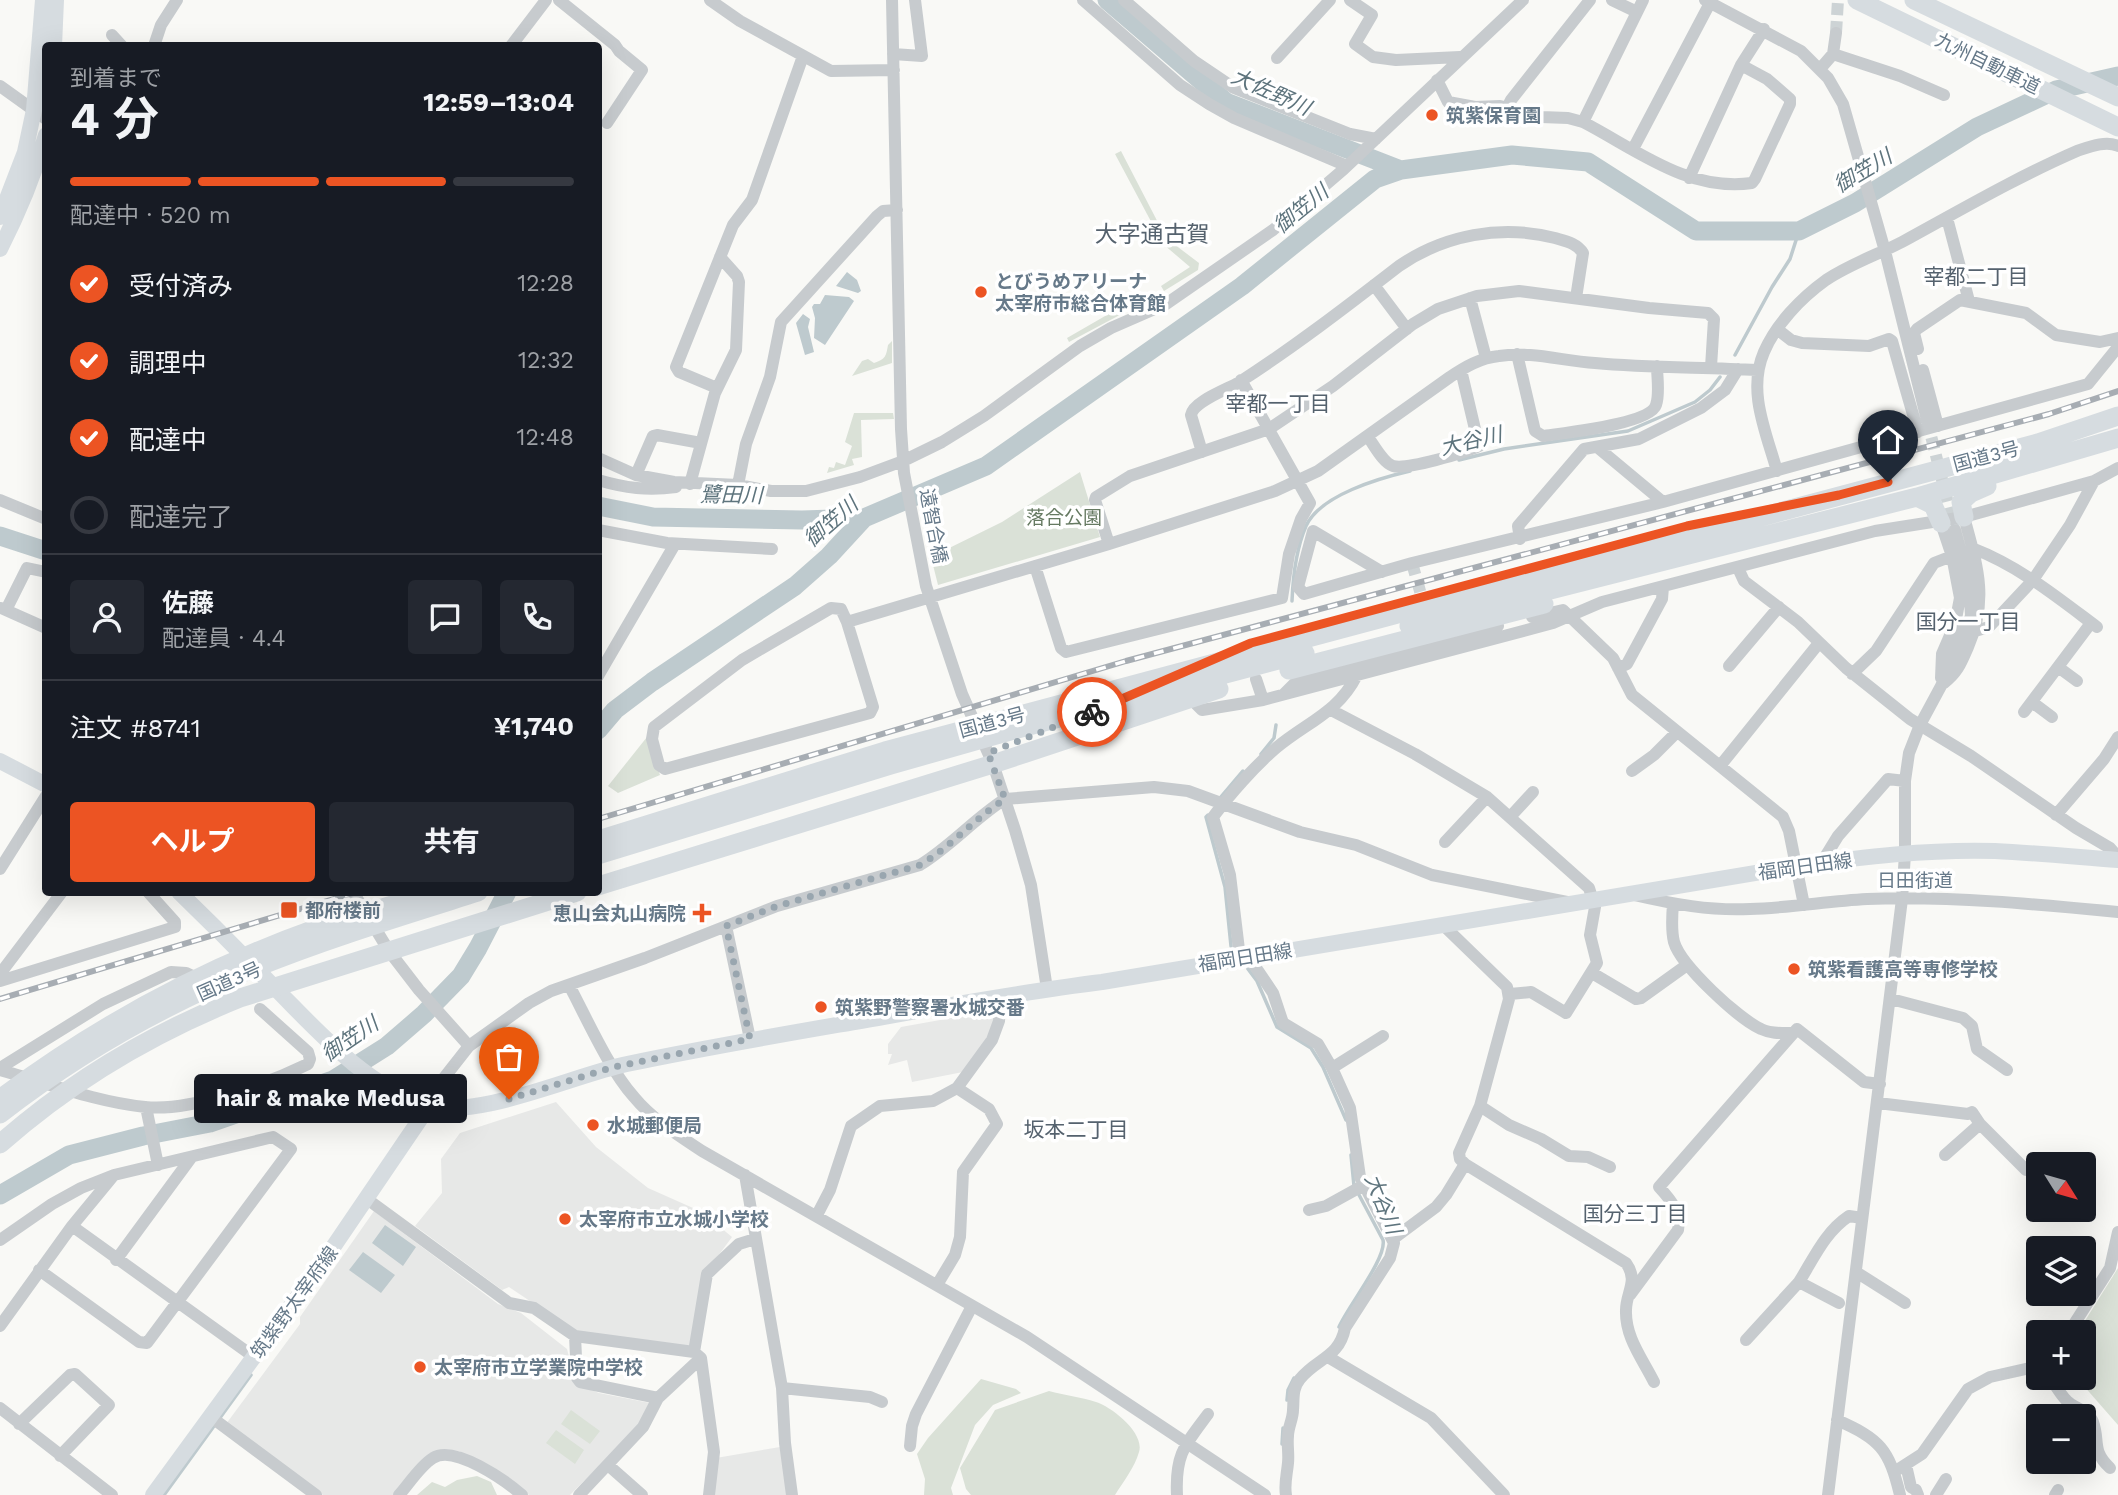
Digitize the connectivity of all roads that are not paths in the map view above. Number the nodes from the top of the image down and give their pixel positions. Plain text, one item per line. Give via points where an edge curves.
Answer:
1 (43, 0) edge
2 (56, 0) edge
3 (177, 0) edge
4 (546, 0) edge
5 (559, 0) edge
6 (710, 0) edge
7 (892, 0) edge
8 (915, 0) edge
9 (1083, 0) edge
10 (1124, 0) edge
11 (1330, 0) edge
12 (1350, 0) edge
13 (1523, 0) edge
14 (1590, 0) edge
15 (1612, 0) edge
16 (1643, 0) edge
17 (1857, 0) edge
18 (1914, 0) edge
19 (1708, 1) edge
20 (1637, 12) junction
21 (1764, 29) junction
22 (1836, 33) tunnel mouth
23 (112, 36) dead end
24 (54, 42) edge
25 (118, 42) edge
26 (155, 42) edge
27 (515, 42) edge
28 (893, 54) junction
29 (1833, 54) junction
30 (803, 56) junction
31 (1461, 57) junction
32 (1277, 58) dead end
33 (1741, 65) junction
34 (1819, 69) junction
35 (894, 70) junction
36 (1437, 80) junction
37 (0, 86) edge
38 (1944, 95) dead end
39 (2118, 97) edge
40 (1507, 108) junction
41 (40, 114) edge
42 (1583, 122) junction
43 (607, 124) dead end
44 (2118, 127) edge
45 (1374, 140) junction
46 (2118, 146) edge
47 (42, 148) edge
48 (1633, 149) junction
49 (1348, 165) junction
50 (1689, 178) junction
51 (897, 210) junction
52 (0, 216) edge
53 (1947, 218) junction
54 (0, 248) edge
55 (1885, 251) junction
56 (720, 257) junction
57 (1374, 285) junction
58 (1470, 298) junction
59 (1576, 298) junction
60 (1969, 301) junction
61 (1407, 329) junction
62 (1777, 329) junction
63 (2118, 338) edge
64 (2118, 347) edge
65 (1517, 354) junction
66 (1486, 358) junction
67 (1657, 366) junction
68 (1711, 368) junction
69 (1738, 369) junction
70 (1461, 370) junction
71 (1757, 370) junction
72 (1241, 380) junction
73 (717, 388) junction
74 (2118, 416) edge
75 (1933, 423) junction
76 (1269, 429) junction
77 (1918, 432) junction
78 (1368, 437) junction
79 (2118, 438) edge
80 (701, 443) junction
81 (1597, 447) junction
82 (1202, 452) junction
83 (2066, 454) junction
84 (602, 459) edge
85 (904, 467) junction
86 (2118, 468) edge
87 (1777, 471) junction
88 (636, 475) junction
89 (602, 481) edge
90 (1300, 481) junction
91 (2094, 481) junction
92 (690, 484) junction
93 (738, 485) junction
94 (1917, 497) junction
95 (0, 500) edge
96 (1664, 502) junction
97 (1843, 504) junction
98 (42, 517) edge
99 (1953, 523) junction
100 (602, 531) edge
101 (1520, 539) junction
102 (675, 544) junction
103 (1109, 544) junction
104 (1972, 548) junction
105 (772, 549) dead end
106 (1952, 556) junction
107 (1035, 566) junction
108 (1738, 568) junction
109 (42, 571) edge
110 (1382, 572) junction
111 (2033, 580) junction
112 (1662, 587) junction
113 (928, 591) junction
114 (1779, 607) junction
115 (3, 609) edge
116 (1569, 616) junction
117 (847, 622) junction
118 (42, 626) edge
119 (1375, 628) junction
120 (1975, 631) junction
121 (1819, 643) junction
122 (1729, 666) dead end
123 (2058, 667) junction
124 (1618, 668) junction
125 (602, 669) edge
126 (1852, 674) junction
127 (1357, 675) junction
128 (1256, 679) junction
129 (2077, 681) dead end
130 (1941, 686) junction
131 (1284, 694) junction
132 (1190, 698) junction
133 (1263, 700) junction
134 (1331, 710) junction
135 (2052, 717) dead end
136 (1920, 725) junction
137 (1678, 732) junction
138 (2118, 737) edge
139 (990, 759) junction
140 (0, 761) edge
141 (1720, 766) junction
142 (1632, 771) dead end
143 (1905, 781) junction
144 (42, 783) edge
145 (1533, 792) dead end
146 (1487, 797) junction
147 (1005, 799) junction
148 (42, 804) edge
149 (1222, 805) junction
150 (2056, 815) junction
151 (1510, 817) junction
152 (602, 838) edge
153 (1445, 842) dead end
154 (602, 854) edge
155 (1905, 854) junction
156 (2118, 859) edge
157 (1822, 862) junction
158 (1797, 866) junction
159 (0, 869) edge
160 (602, 874) edge
161 (602, 885) edge
162 (1629, 894) junction
163 (59, 896) edge
164 (152, 896) edge
165 (183, 896) edge
166 (355, 896) edge
167 (420, 896) edge
168 (466, 896) edge
169 (549, 896) edge
170 (1594, 899) junction
171 (1902, 899) junction
172 (1571, 902) junction
173 (1673, 904) junction
174 (1804, 905) junction
175 (2118, 912) edge
176 (1443, 925) junction
177 (726, 926) junction
178 (386, 946) junction
179 (1244, 957) junction
180 (1687, 965) junction
181 (1592, 973) junction
182 (0, 974) edge
183 (0, 981) edge
184 (569, 985) junction
185 (1047, 989) junction
186 (228, 993) junction
187 (1510, 993) junction
188 (1001, 996) junction
189 (1891, 999) junction
190 (260, 1009) dead end
191 (1793, 1033) junction
192 (1382, 1036) dead end
193 (750, 1039) junction
194 (470, 1046) junction
195 (614, 1067) junction
196 (1332, 1068) junction
197 (0, 1069) edge
198 (2007, 1070) dead end
199 (1880, 1084) junction
200 (63, 1088) junction
201 (957, 1088) junction
202 (0, 1098) edge
203 (1878, 1103) junction
204 (1480, 1105) junction
205 (429, 1106) junction
206 (147, 1111) junction
207 (0, 1114) edge
208 (1980, 1124) junction
209 (0, 1127) edge
210 (0, 1144) edge
211 (1945, 1155) dead end
212 (191, 1158) junction
213 (157, 1160) junction
214 (1465, 1164) junction
215 (1609, 1167) dead end
216 (2026, 1170) dead end
217 (114, 1175) junction
218 (745, 1175) junction
219 (1364, 1185) junction
220 (367, 1199) junction
221 (1309, 1210) dead end
222 (817, 1215) junction
223 (1863, 1218) junction
224 (72, 1226) junction
225 (2118, 1232) edge
226 (755, 1238) junction
227 (1393, 1238) junction
228 (0, 1240) edge
229 (116, 1260) junction
230 (39, 1270) junction
231 (1856, 1272) junction
232 (1799, 1282) junction
233 (937, 1285) junction
234 (1630, 1295) junction
235 (1839, 1303) dead end
236 (1905, 1303) dead end
237 (176, 1304) junction
238 (972, 1306) junction
239 (2077, 1320) edge
240 (0, 1326) edge
241 (575, 1336) junction
242 (1746, 1340) dead end
243 (698, 1355) junction
244 (254, 1357) junction
245 (1328, 1357) junction
246 (2026, 1369) edge
247 (1654, 1382) dead end
248 (782, 1388) junction
249 (2058, 1390) edge
250 (658, 1398) junction
251 (882, 1402) dead end
252 (1208, 1414) dead end
253 (3, 1417) edge
254 (215, 1420) junction
255 (1838, 1420) junction
256 (19, 1424) junction
257 (1187, 1443) junction
258 (910, 1446) dead end
259 (60, 1456) junction
260 (608, 1465) junction
261 (1906, 1465) junction
262 (2110, 1468) dead end
263 (1894, 1472) junction
264 (1946, 1479) dead end
265 (112, 1495) edge
266 (153, 1495) edge
267 (316, 1495) edge
268 (399, 1495) edge
269 (522, 1495) edge
270 (579, 1495) edge
271 (642, 1495) edge
272 (709, 1495) edge
273 (792, 1495) edge
274 (1177, 1495) edge
275 (1265, 1495) edge
276 (1286, 1495) edge
277 (1504, 1495) edge
278 (1828, 1495) edge
279 (1900, 1495) edge
280 (1918, 1495) edge
281 (1936, 1495) edge

1 - 41 main road
2 - 24 main road
3 - 26 street
4 - 27 street
5 - 43 street via 642,70
6 - 30 street
7 - 28 street, 遠智合橋
8 - 28 street via 922,56
9 - 49 street via 1171,78 1209,104
10 - 45 street via 1194,61 1234,88
11 - 32 street
12 - 31 street via 1372,15 1355,44 1373,57 1419,61
13 - 31 street
14 - 40 street
15 - 20 street
16 - 20 street
17 - 44 highway, 九州自動車道
18 - 39 highway, 九州自動車道
19 - 21 street
19 - 48 street
20 - 42 street
21 - 33 street
21 - 34 street via 1801,51
22 - 29 street
23 - 25 street
28 - 35 street, 遠智合橋
29 - 34 street
29 - 38 street
30 - 35 street via 831,71
30 - 56 street via 752,200 733,225
31 - 36 street
33 - 50 street
33 - 50 street via 1767,79 1790,104 1752,183 1718,184
34 - 55 street via 1843,104
35 - 51 street, 遠智合橋
36 - 40 street via 1448,102
36 - 45 street
37 - 41 street
40 - 42 street
41 - 52 main road
42 - 48 street
45 - 49 street
46 - 53 street via 2112,143 2078,151
47 - 54 main road
48 - 50 street
49 - 85 street via 1273,230 1166,304 1080,346
51 - 85 street, 遠智合橋
51 - 93 street via 877,216 781,322
53 - 55 street
53 - 60 street
55 - 62 street via 1853,263 1825,281
55 - 75 street
56 - 73 street via 739,282 736,351
56 - 73 street via 677,367
57 - 59 street via 1415,255 1460,237 1525,233 1570,242 1581,249
57 - 61 street
57 - 72 street via 1306,338
58 - 59 street via 1519,291
58 - 61 street via 1438,309
58 - 66 street
59 - 68 street via 1713,315
60 - 63 street via 2026,313 2056,335 2099,342
60 - 75 street via 1960,300 1914,333
61 - 76 street
62 - 71 street
62 - 77 street via 1802,343 1868,346 1892,341
64 - 75 street via 2088,384
65 - 66 street
65 - 67 street
65 - 67 street via 1535,431 1542,436 1628,423 1652,411 1657,404
66 - 70 street
67 - 68 street
68 - 69 street
69 - 71 street
69 - 81 street via 1724,390 1701,408 1639,439
70 - 78 street
70 - 78 street via 1479,446 1393,466
71 - 87 street via 1758,404
72 - 76 street
72 - 82 street via 1192,410
73 - 80 street
74 - 97 highway, 国道3号
75 - 77 street
76 - 82 street
76 - 90 street
77 - 87 street
78 - 90 street
79 - 83 highway, 国道3号
80 - 88 street via 653,436
80 - 92 street
81 - 96 street
81 - 101 street via 1584,449 1518,526
82 - 103 street via 1130,476 1096,496
83 - 94 highway, 国道3号
83 - 99 highway via 1971,493 1961,502
84 - 88 street
85 - 93 street via 806,491
85 - 113 street, 遠智合橋
86 - 91 street
87 - 96 street
88 - 92 street
89 - 92 street via 641,489
90 - 103 street
90 - 107 street via 1310,502 1289,554 1284,594 1278,601 1066,652
91 - 99 street
91 - 111 street
92 - 93 street
94 - 97 highway, 国道3号
94 - 99 highway
95 - 98 street
96 - 101 street
97 - 119 highway, 国道3号
97 - 128 highway via 1788,536 1696,564
97 - 139 highway via 1687,526 1251,643
99 - 104 street
99 - 106 street
99 - 108 street via 1875,531
99 - 130 street via 1972,610
100 - 102 street
101 - 110 street
102 - 105 street
102 - 125 street
103 - 107 street
104 - 111 street via 1999,558
104 - 120 street via 1981,595
106 - 126 street via 1934,563 1876,651
106 - 130 street via 1959,604 1942,654
107 - 113 street
108 - 112 street
108 - 114 street via 1744,581
109 - 115 street via 27,568
110 - 110 street via 1304,594 1298,587 1313,531
111 - 120 street via 1989,627
111 - 123 street via 2094,625
112 - 116 street via 1602,602
112 - 124 street via 1662,599 1627,664
113 - 117 street
113 - 139 street, 遠智合橋 via 962,694
114 - 121 street
114 - 122 street
115 - 118 street
116 - 124 street
116 - 127 street
116 - 131 street via 1563,610 1553,611 1311,676
117 - 117 street via 873,707 870,713 665,769 659,765 652,739 654,727 742,660 831,608 841,608
119 - 152 highway, 国道3号 via 898,748
119 - 154 highway, 国道3号 via 997,734
120 - 130 street via 1956,673
121 - 126 street
121 - 141 street
123 - 129 street
123 - 135 street via 2028,707
124 - 137 street via 1632,695
126 - 136 street
127 - 131 street
127 - 134 street
128 - 132 highway
128 - 133 street
130 - 136 street
131 - 133 street
132 - 133 street via 1202,710
132 - 139 highway
134 - 146 street
134 - 149 street via 1276,748
136 - 143 street
136 - 150 street
137 - 141 street
137 - 142 street
138 - 150 street
139 - 147 street, 遠智合橋
139 - 160 highway
139 - 161 highway
140 - 144 main road
141 - 158 street via 1783,817
143 - 155 street
143 - 157 street via 1888,779 1838,836
145 - 151 street
146 - 151 street
146 - 153 street
147 - 149 street via 1154,787 1188,791
147 - 177 street via 920,865 777,906
147 - 185 street, 遠智合橋 via 1031,885
148 - 159 street
149 - 172 street via 1300,832 1356,845 1432,875
149 - 179 street via 1213,817 1230,876
150 - 156 street via 2110,848
151 - 170 street via 1589,888
155 - 156 main road, 福岡日田線 via 1995,851
155 - 157 main road, 福岡日田線
155 - 171 street
157 - 158 main road, 福岡日田線
158 - 162 main road, 福岡日田線
158 - 174 street
162 - 170 main road, 福岡日田線
162 - 173 street, 日田街道
163 - 182 street
164 - 183 street via 176,928
165 - 205 main road, 福岡日田線 via 342,1052 384,1084
166 - 178 street
167 - 202 highway, 国道3号 via 315,929 236,961 98,1032
168 - 207 highway, 国道3号 via 250,970 109,1041
169 - 178 highway
170 - 172 main road, 福岡日田線
170 - 181 street via 1590,935 1597,963
171 - 174 street, 日田街道
171 - 175 street, 日田街道
171 - 189 street
172 - 176 main road, 福岡日田線
173 - 174 street, 日田街道 via 1717,909
173 - 180 street via 1674,942
176 - 179 main road, 福岡日田線
176 - 187 street
177 - 184 street
177 - 193 street
178 - 186 highway
178 - 194 street
178 - 200 highway via 195,1016
179 - 185 main road, 福岡日田線
179 - 196 street via 1273,993 1283,1023 1318,1044
180 - 181 street via 1641,998 1630,997
180 - 191 street via 1755,1026
181 - 187 street via 1566,1013 1531,992
184 - 194 street via 529,1003
184 - 195 street
185 - 188 main road, 福岡日田線
186 - 197 street via 186,973 171,972 103,1004
186 - 200 highway via 95,1062
187 - 204 street
188 - 193 main road, 福岡日田線
188 - 201 street via 992,1040
189 - 198 street via 1963,1018 1972,1026 1978,1049
189 - 199 street
190 - 206 street via 308,1052 309,1064 215,1098
191 - 199 street via 1797,1029 1864,1082
191 - 234 street via 1659,1187 1674,1205 1678,1230
192 - 196 street
193 - 195 main road, 福岡日田線
194 - 205 street via 436,1087
195 - 205 main road, 福岡日田線 via 509,1099
195 - 218 street via 649,1113
196 - 219 street via 1350,1108
197 - 200 street
199 - 203 street
200 - 206 street
200 - 209 highway
200 - 210 highway
201 - 222 street via 933,1101 880,1106 851,1126
201 - 233 street via 989,1109 997,1124 963,1172 960,1237
203 - 208 street via 1972,1112
203 - 223 street
204 - 214 street via 1459,1153
204 - 215 street via 1569,1156 1587,1157
205 - 220 main road, 筑紫野太宰府線
206 - 213 street
208 - 211 street
208 - 216 street
212 - 213 street
212 - 229 street
212 - 237 street via 273,1137 291,1149
213 - 217 street
214 - 227 street via 1436,1207
214 - 234 street via 1621,1258 1633,1276
217 - 224 street
217 - 228 street via 80,1188
218 - 222 street
218 - 226 street
219 - 221 street
219 - 227 street
220 - 241 street via 509,1303 534,1308
220 - 244 main road, 筑紫野太宰府線
222 - 233 street
223 - 231 street
223 - 232 street via 1849,1216 1838,1224
224 - 229 street
224 - 230 street
225 - 239 street via 2110,1268
226 - 243 street via 739,1244 707,1274
226 - 248 street
227 - 245 street via 1391,1258 1349,1321 1343,1340
229 - 237 street
230 - 237 street via 143,1344
230 - 240 street
231 - 236 street
231 - 255 street
232 - 235 street
232 - 242 street
233 - 238 street
234 - 247 street via 1628,1334
237 - 244 street
238 - 257 street via 1027,1336
238 - 258 street via 916,1414
241 - 243 street
241 - 250 street via 580,1382
243 - 250 street
243 - 272 street via 714,1452
244 - 254 main road, 筑紫野太宰府線
245 - 276 street via 1308,1371 1292,1397
245 - 277 street via 1431,1418
246 - 261 street via 1990,1377 1968,1389 1922,1454
248 - 251 street via 870,1396
248 - 273 street
249 - 262 street via 2093,1422 2097,1451
250 - 260 street via 643,1427
252 - 257 street
253 - 256 street
254 - 266 main road, 筑紫野太宰府線
254 - 267 street
255 - 263 street via 1877,1442
255 - 278 street
256 - 259 street
256 - 259 street via 75,1374 108,1405
257 - 274 street via 1176,1472
257 - 275 street
259 - 265 street
260 - 270 street
260 - 271 street
261 - 263 street
261 - 280 street via 1911,1487
263 - 279 street
264 - 281 street
268 - 269 street via 441,1455 455,1456 492,1473

